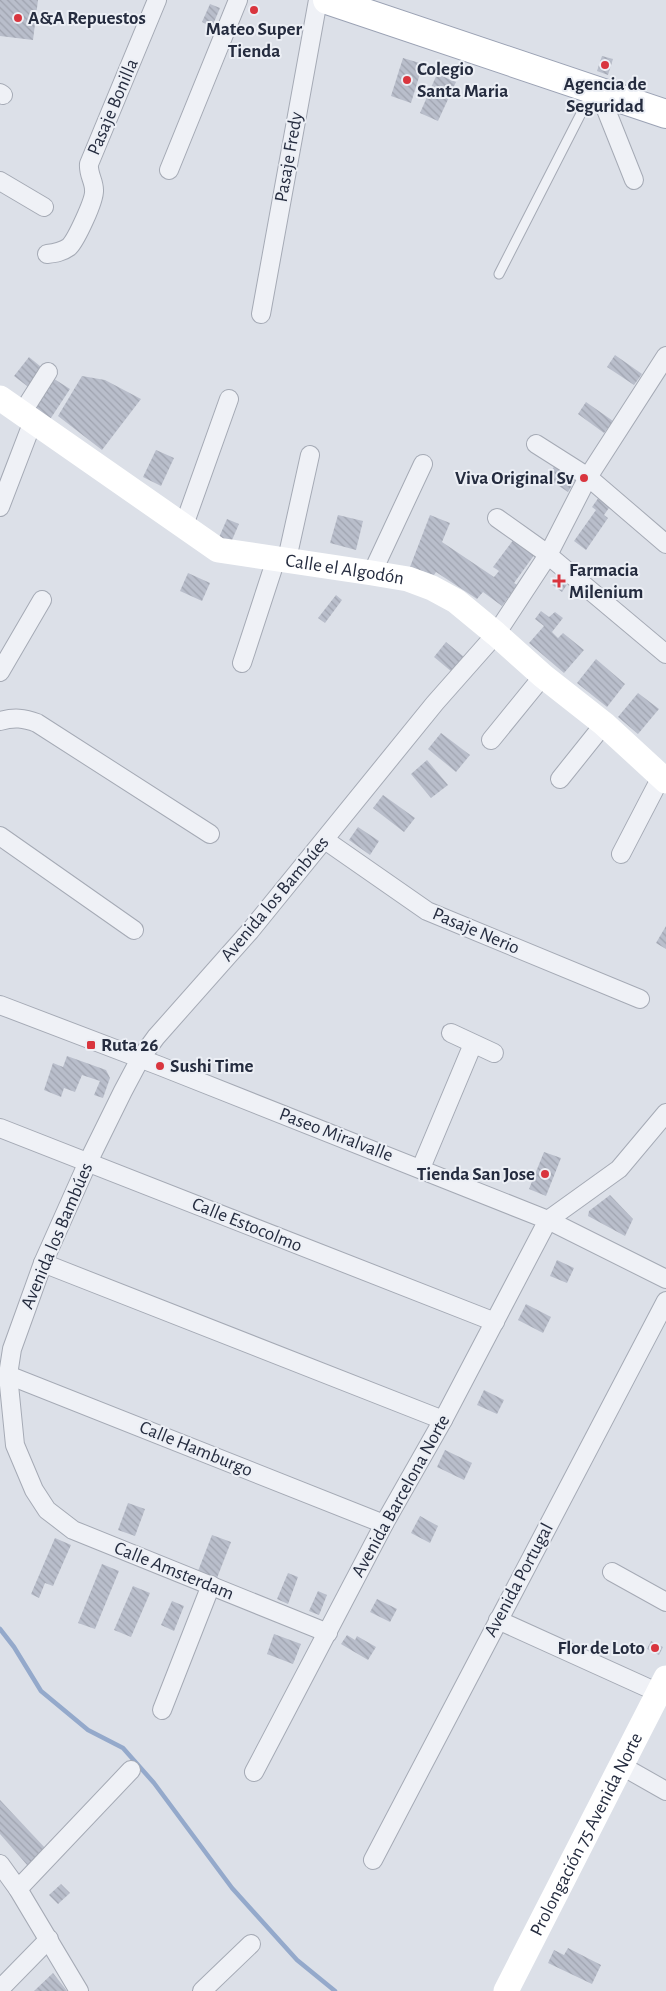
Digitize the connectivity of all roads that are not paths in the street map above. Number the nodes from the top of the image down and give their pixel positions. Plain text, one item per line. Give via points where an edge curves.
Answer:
1 (157, 0) edge
2 (238, 0) edge
3 (318, 0) edge
4 (327, 0) edge
5 (596, 91) junction
6 (666, 114) edge
7 (169, 170) dead end
8 (634, 180) dead end
9 (0, 181) edge
10 (44, 207) dead end
11 (47, 254) dead end
12 (499, 274) dead end
13 (261, 314) dead end
14 (666, 356) edge
15 (48, 372) dead end
16 (0, 398) edge
17 (229, 399) dead end
18 (27, 417) junction
19 (536, 444) dead end
20 (310, 454) dead end
21 (424, 464) dead end
22 (588, 477) junction
23 (0, 507) edge
24 (497, 518) dead end
25 (183, 528) junction
26 (666, 544) edge
27 (548, 555) junction
28 (281, 559) junction
29 (372, 573) junction
30 (42, 600) dead end
31 (496, 634) junction
32 (666, 654) edge
33 (242, 663) dead end
34 (0, 672) edge
35 (543, 676) junction
36 (0, 721) edge
37 (604, 724) junction
38 (491, 740) dead end
39 (560, 779) dead end
40 (663, 779) edge
41 (210, 834) dead end
42 (0, 836) edge
43 (325, 840) junction
44 (621, 854) dead end
45 (134, 930) dead end
46 (640, 999) dead end
47 (0, 1006) edge
48 (451, 1033) dead end
49 (473, 1044) junction
50 (494, 1053) dead end
51 (140, 1059) junction
52 (666, 1113) edge
53 (0, 1128) edge
54 (88, 1162) junction
55 (421, 1168) junction
56 (548, 1220) junction
57 (43, 1263) junction
58 (666, 1278) edge
59 (666, 1301) edge
60 (494, 1322) junction
61 (8, 1375) junction
62 (443, 1420) junction
63 (34, 1490) joint
64 (384, 1524) junction
65 (612, 1572) dead end
66 (211, 1585) junction
67 (666, 1602) edge
68 (498, 1620) junction
69 (328, 1633) junction
70 (662, 1685) edge
71 (162, 1710) dead end
72 (622, 1766) junction
73 (131, 1770) dead end
74 (254, 1772) dead end
75 (666, 1791) edge
76 (373, 1860) dead end
77 (0, 1864) edge
78 (18, 1889) junction
79 (49, 1939) junction
80 (251, 1944) dead end
81 (0, 1989) edge
82 (79, 1991) edge
83 (202, 1991) edge
84 (506, 1991) edge

1 - 11 street, Pasaje Bonilla via 89,164 88,172 95,191 93,199 71,245 62,252
2 - 7 street
3 - 13 street, Pasaje Fredy
4 - 5 main road
5 - 6 main road
5 - 8 street
5 - 12 lane
9 - 10 street
14 - 22 street, Avenida los Bambúes
15 - 18 street
16 - 18 street, Calle el Algodón
17 - 25 street
18 - 23 street
18 - 25 street, Calle el Algodón
19 - 22 street
20 - 28 street
21 - 29 street
22 - 26 street
22 - 27 street, Avenida los Bambúes
24 - 27 street
25 - 28 street, Calle el Algodón via 218,550
27 - 31 street, Avenida los Bambúes
27 - 32 street
28 - 29 street, Calle el Algodón
28 - 33 street
29 - 31 street, Calle el Algodón via 408,579 432,588 456,601
30 - 34 street
31 - 35 street, Calle el Algodón
31 - 43 street, Avenida los Bambúes via 435,703
35 - 37 street, Calle el Algodón
35 - 38 street
36 - 41 street via 11,718 37,723
37 - 39 street
37 - 40 street, Calle el Algodón
40 - 44 street
42 - 45 street
43 - 46 street, Pasaje Nerio via 427,910
43 - 51 street, Avenida los Bambúes
47 - 51 street, Paseo Miralvalle
48 - 49 street
49 - 50 street
49 - 55 street
51 - 54 street, Avenida los Bambúes
51 - 55 street, Paseo Miralvalle
52 - 56 street via 619,1169
53 - 54 street, Calle Estocolmo
54 - 57 street, Avenida los Bambúes
54 - 60 street, Calle Estocolmo
55 - 56 street, Paseo Miralvalle
56 - 58 street, Paseo Miralvalle
56 - 60 street, Avenida Barcelona Norte
57 - 61 street, Avenida los Bambúes via 12,1349
57 - 62 street
59 - 68 street, Avenida Portugal
60 - 62 street, Avenida Barcelona Norte
61 - 63 street, Avenida los Bambúes via 15,1445
61 - 64 street, Calle Hamburgo
62 - 64 street, Avenida Barcelona Norte
63 - 66 street, Calle Amsterdam via 47,1510 73,1530
64 - 69 street, Avenida Barcelona Norte
65 - 67 street
66 - 69 street, Calle Amsterdam
66 - 71 street
68 - 70 street
68 - 76 street, Avenida Portugal
69 - 74 street, Avenida Barcelona Norte
70 - 72 street, Prolongación 75 Avenida Norte
72 - 75 street
72 - 84 street, Prolongación 75 Avenida Norte
73 - 78 street
77 - 78 street
78 - 79 street
79 - 81 street
79 - 82 street
80 - 83 street

